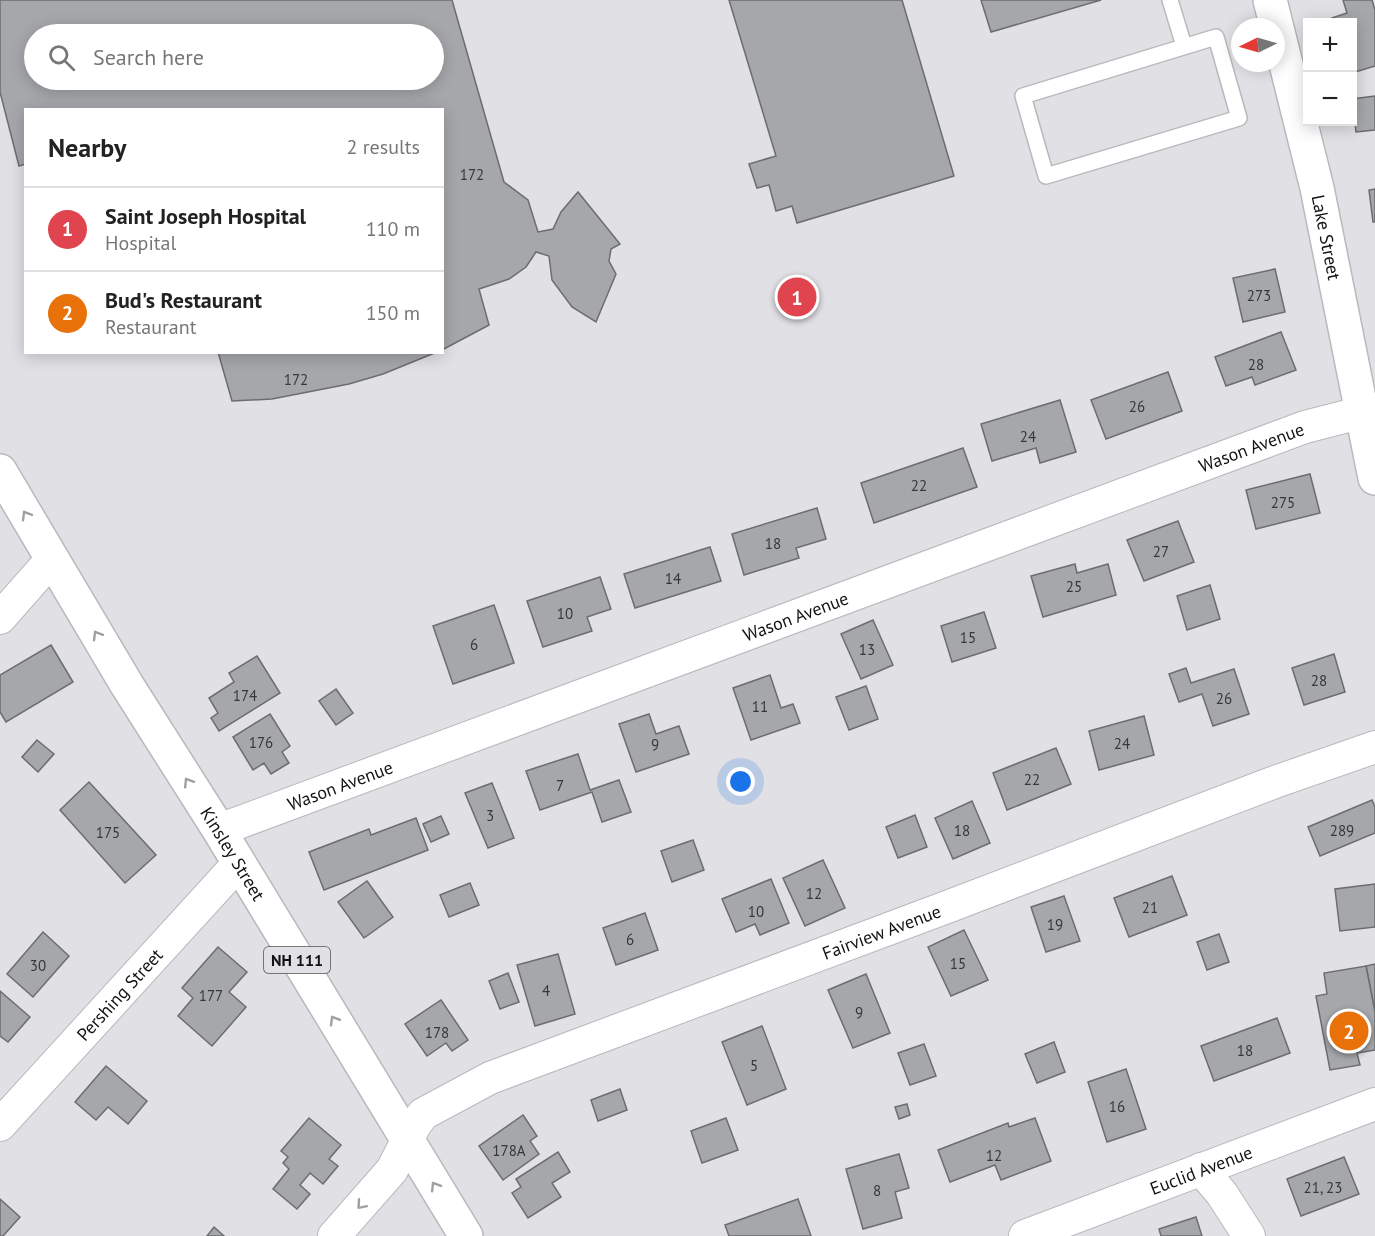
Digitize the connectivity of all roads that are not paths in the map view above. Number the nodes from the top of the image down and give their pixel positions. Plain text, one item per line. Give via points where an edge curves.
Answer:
1 (1170, 0) edge
2 (1270, 0) edge
3 (1184, 46) junction
4 (1368, 410) edge
5 (0, 471) edge
6 (1375, 478) edge
7 (52, 559) junction
8 (0, 618) edge
9 (1375, 747) edge
10 (219, 830) junction
11 (238, 863) junction
12 (1375, 1104) edge
13 (0, 1125) edge
14 (408, 1142) junction
15 (1202, 1169) junction
16 (334, 1236) edge
17 (466, 1236) edge
18 (1025, 1236) edge
19 (1249, 1236) edge

1 - 3 lane
2 - 4 main road, Lake Street
3 - 3 lane via 1023,96 1046,176 1239,118 1216,36
4 - 6 main road, Lake Street
4 - 10 street, Wason Avenue via 1294,431
7 -> 5 main road, Kinsley Street / NH 111
7 - 8 street
10 -> 7 main road, Kinsley Street / NH 111
9 - 14 street, Fairview Avenue via 490,1078 423,1114
10 - 11 main road, Kinsley Street / NH 111
11 - 13 street, Pershing Street
14 -> 11 main road, Kinsley Street / NH 111
12 - 15 street, Euclid Avenue
14 -> 16 street, Fairview Avenue via 392,1170
17 -> 14 main road, Kinsley Street / NH 111
15 - 18 street, Euclid Avenue
15 - 19 street

